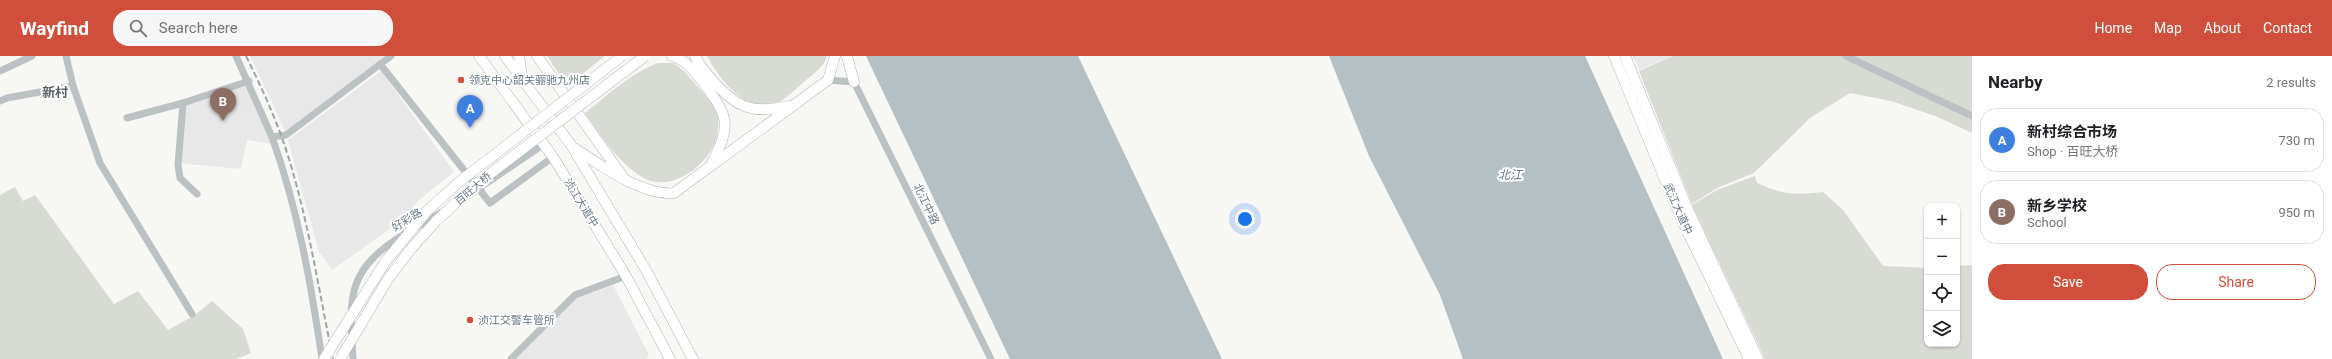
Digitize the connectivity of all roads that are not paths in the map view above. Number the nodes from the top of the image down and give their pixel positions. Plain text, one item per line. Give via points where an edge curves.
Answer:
1 (31, 56) edge
2 (66, 56) edge
3 (236, 56) edge
4 (391, 56) edge
5 (479, 56) edge
6 (506, 56) edge
7 (519, 56) edge
8 (537, 56) edge
9 (622, 56) edge
10 (647, 56) edge
11 (672, 56) edge
12 (695, 56) edge
13 (835, 56) edge
14 (847, 56) edge
15 (1614, 56) edge
16 (1625, 56) edge
17 (1846, 56) edge
18 (380, 64) junction
19 (0, 71) edge
20 (522, 78) junction
21 (828, 80) junction
22 (249, 81) junction
23 (854, 82) junction
24 (73, 86) junction
25 (0, 101) edge
26 (183, 103) junction
27 (793, 105) junction
28 (1972, 116) edge
29 (127, 118) dead end
30 (272, 137) junction
31 (544, 144) junction
32 (571, 145) junction
33 (553, 157) junction
34 (710, 167) junction
35 (624, 178) junction
36 (479, 190) junction
37 (197, 194) dead end
38 (626, 276) junction
39 (192, 314) dead end
40 (323, 359) edge
41 (340, 359) edge
42 (353, 359) edge
43 (511, 359) edge
44 (670, 359) edge
45 (693, 359) edge
46 (991, 359) edge
47 (1749, 359) edge
48 (1758, 359) edge

1 - 19 street
2 - 24 street
3 - 22 street
4 - 18 street
5 - 31 main road, 浈江大道中
6 - 20 main road, 浈江大道中
7 - 20 main road
8 - 35 main road
9 - 40 main road, 百旺大桥, bridge via 459,182 428,210 385,262
10 - 41 main road, 百旺大桥, bridge via 474,186 436,220 388,279
11 - 34 main road via 692,68 720,106 724,124 720,146
12 - 27 main road via 699,64 734,102 750,109 772,110
13 - 21 main road
14 - 23 main road
15 - 47 main road, 武江大道中 via 1680,216
16 - 48 main road, 武江大道中 via 1688,210
17 - 28 street
18 - 30 street via 286,135
18 - 36 street
20 - 32 main road, 浈江大道中
21 - 23 street
21 - 27 main road
22 - 26 street
22 - 30 street
23 - 46 street, 北江中路
24 - 25 street
24 - 39 street via 100,163
26 - 29 street
26 - 37 street via 178,165 180,178
27 - 34 main road
30 - 40 street via 308,270
31 - 33 main road, 浈江大道中
31 - 36 street, 好彩路
32 - 35 main road
32 - 45 main road, 浈江大道中 via 646,270
33 - 36 street via 490,203
33 - 38 main road, 浈江大道中
34 - 35 main road via 674,193 647,189
36 - 42 street, 好彩路 via 390,243 374,256 360,273 350,304
38 - 43 street via 575,295
38 - 44 main road, 浈江大道中

